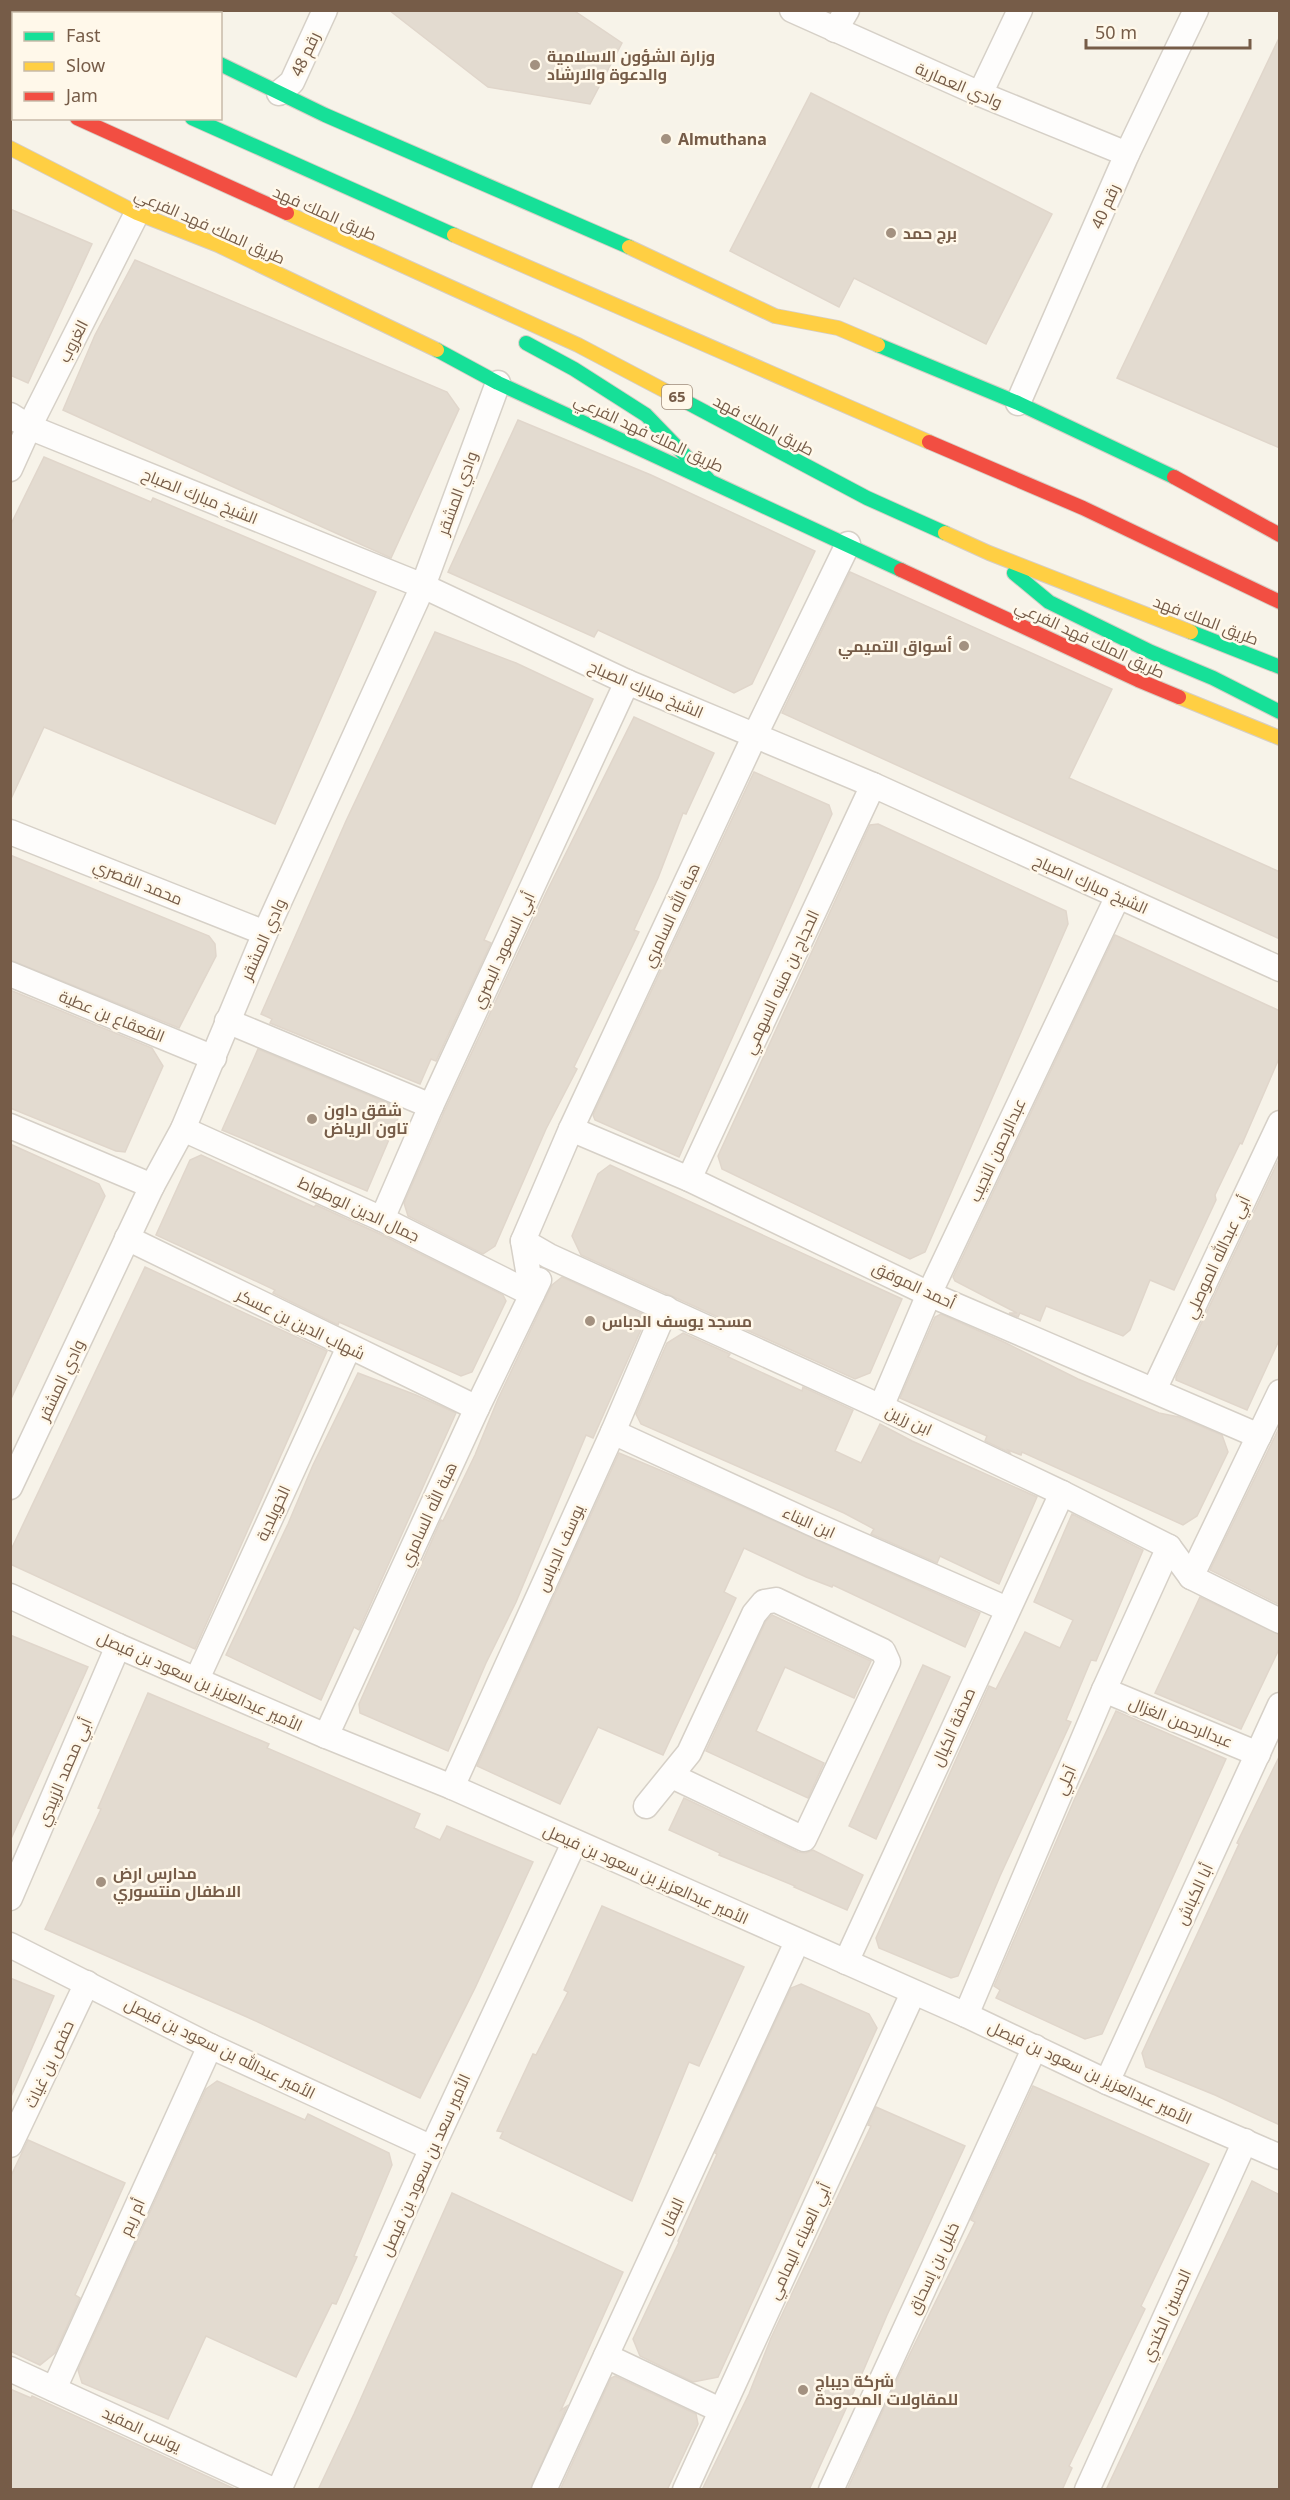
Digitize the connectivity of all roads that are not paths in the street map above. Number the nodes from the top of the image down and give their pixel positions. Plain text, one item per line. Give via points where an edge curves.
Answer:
1 (325, 10) edge
2 (792, 10) edge
3 (1020, 10) edge
4 (1196, 10) edge
5 (841, 20) edge
6 (222, 65) edge
7 (279, 93) junction
8 (980, 94) junction
9 (80, 120) edge
10 (196, 120) edge
11 (10, 148) edge
12 (1127, 154) junction
13 (137, 213) junction
14 (464, 294) junction
15 (498, 383) junction
16 (1018, 403) junction
17 (20, 421) edge
18 (10, 469) edge
19 (708, 479) junction
20 (1190, 484) junction
21 (1280, 524) edge
22 (1280, 535) edge
23 (848, 544) junction
24 (989, 553) junction
25 (1182, 557) junction
26 (1261, 578) dead end
27 (423, 586) junction
28 (1280, 602) edge
29 (1280, 668) edge
30 (627, 682) junction
31 (1280, 712) edge
32 (755, 735) junction
33 (1280, 738) edge
34 (873, 786) junction
35 (10, 832) edge
36 (1118, 896) junction
37 (266, 933) junction
38 (1280, 969) edge
39 (10, 974) edge
40 (227, 1021) junction
41 (214, 1058) junction
42 (431, 1106) junction
43 (1280, 1123) edge
44 (10, 1126) edge
45 (183, 1129) junction
46 (571, 1130) junction
47 (689, 1179) junction
48 (152, 1186) junction
49 (382, 1219) junction
50 (127, 1238) junction
51 (523, 1241) junction
52 (549, 1256) junction
53 (532, 1294) junction
54 (929, 1294) junction
55 (666, 1308) junction
56 (349, 1347) junction
57 (1154, 1390) junction
58 (1280, 1392) edge
59 (881, 1407) junction
60 (477, 1408) junction
61 (613, 1431) junction
62 (1259, 1436) junction
63 (10, 1487) edge
64 (1062, 1493) junction
65 (1169, 1548) junction
66 (1191, 1577) junction
67 (10, 1596) edge
68 (1007, 1609) junction
69 (1280, 1621) edge
70 (118, 1646) junction
71 (197, 1679) junction
72 (1104, 1690) junction
73 (1280, 1705) edge
74 (326, 1736) junction
75 (1258, 1754) junction
76 (672, 1776) junction
77 (452, 1787) junction
78 (646, 1806) dead end
79 (574, 1843) junction
80 (10, 1898) edge
81 (797, 1942) junction
82 (10, 1945) edge
83 (846, 1962) junction
84 (87, 1983) junction
85 (913, 1993) junction
86 (966, 2015) junction
87 (210, 2046) junction
88 (1035, 2047) junction
89 (1107, 2082) junction
90 (1245, 2141) junction
91 (10, 2145) edge
92 (432, 2148) junction
93 (1280, 2157) edge
94 (606, 2356) junction
95 (10, 2369) edge
96 (54, 2389) junction
97 (720, 2410) junction
98 (273, 2490) edge
99 (279, 2490) edge
100 (543, 2490) edge
101 (686, 2490) edge
102 (831, 2490) edge
103 (1087, 2490) edge

1 - 7 street, رقم 48 via 292,82
2 - 5 street, وادي العمارية
3 - 8 street
4 - 12 street, رقم 40
5 - 8 street, وادي العمارية
6 - 7 main road
7 - 16 main road via 775,315 838,328
8 - 12 street, وادي العمارية
9 - 14 main road, طريق الملك فهد / 65
10 - 25 main road, طريق الملك فهد via 584,293 1083,508
11 - 13 main road, طريق الملك فهد الفرعي
12 - 16 street, رقم 40
13 - 15 main road, طريق الملك فهد الفرعي via 218,245 404,333
13 - 17 street, الغروب
14 - 19 main road via 528,345 646,415
14 - 24 main road, طريق الملك فهد / 65 via 578,345 867,498
15 - 19 main road, طريق الملك فهد الفرعي
15 - 27 street, وادي المشقر
16 - 20 main road
17 - 18 street, الغروب
17 - 27 street, الشيخ مبارك الصباح
19 - 23 main road, طريق الملك فهد الفرعي
20 - 21 main road
20 - 22 main road
23 - 32 street, هبة الله السامري
23 - 33 main road, طريق الملك فهد الفرعي via 1138,680
24 - 29 main road, طريق الملك فهد / 65
24 - 31 main road via 1049,602
25 - 26 main road via 1233,566
25 - 28 main road, طريق الملك فهد
27 - 30 street, الشيخ مبارك الصباح
27 - 37 street, وادي المشقر
30 - 32 street, الشيخ مبارك الصباح
30 - 42 street, أبي السعود البصري
32 - 34 street, الشيخ مبارك الصباح
32 - 46 street, هبة الله السامري
34 - 36 street, الشيخ مبارك الصباح
34 - 47 street, الحجاج بن منبه السهمي
35 - 37 street, محمد القصري
36 - 38 street, الشيخ مبارك الصباح
36 - 54 street, عبدالرحمن النجيب
37 - 40 street, وادي المشقر
39 - 41 street, القعقاع بن عطية
40 - 41 street, وادي المشقر
40 - 42 street
41 - 45 street, وادي المشقر
42 - 49 street, أبي السعود البصري
43 - 57 street, أبي عبدالله الموصلي
44 - 48 street
45 - 48 street, وادي المشقر
45 - 49 street, جمال الدين الوطواط
46 - 47 street, أحمد الموفق
46 - 51 street, هبة الله السامري
47 - 54 street, أحمد الموفق
48 - 50 street, وادي المشقر
49 - 53 street, جمال الدين الوطواط
50 - 56 street, شهاب الدين بن عسكر
50 - 63 street, وادي المشقر
51 - 52 street, ابن رزين
51 - 53 street
52 - 53 street, هبة الله السامري
52 - 55 street, ابن رزين
53 - 60 street, هبة الله السامري
54 - 57 street, أحمد الموفق
54 - 59 street, عبدالرحمن النجيب
55 - 59 street, ابن رزين
55 - 61 street, يوسف الدباس
56 - 60 street, شهاب الدين بن عسكر
56 - 71 street, الخويلدية
57 - 62 street, أحمد الموفق
58 - 62 street
59 - 64 street, ابن رزين
60 - 74 street, هبة الله السامري
61 - 68 street, ابن البناء
61 - 77 street, يوسف الدباس
62 - 66 street
64 - 65 street, ابن رزين
64 - 68 street, صدقة الكيال
65 - 66 street, ابن رزين
65 - 72 street, آجلي
66 - 69 street, ابن رزين
67 - 70 street, الأمير عبدالعزيز بن سعود بن فيصل
68 - 83 street, صدقة الكيال
70 - 71 street, الأمير عبدالعزيز بن سعود بن فيصل
70 - 80 street, أبي محمد الزبيدي
71 - 74 street, الأمير عبدالعزيز بن سعود بن فيصل
72 - 75 street, عبدالرحمن الغزال
72 - 86 street, آجلي
73 - 75 street, أبا الكباش
74 - 77 street, الأمير عبدالعزيز بن سعود بن فيصل
75 - 89 street, أبا الكباش
76 - 76 street via 689,1753 754,1614 764,1602 776,1600 882,1651 887,1657 804,1839
76 - 78 street
77 - 79 street, الأمير عبدالعزيز بن سعود بن فيصل
79 - 81 street, الأمير عبدالعزيز بن سعود بن فيصل
79 - 92 street, الأمير سعد بن سعود بن فيصل
81 - 83 street, الأمير عبدالعزيز بن سعود بن فيصل
81 - 94 street, البقال
82 - 84 street, الأمير عبدالله بن سعود بن فيصل
83 - 85 street, الأمير عبدالعزيز بن سعود بن فيصل
84 - 87 street, الأمير عبدالله بن سعود بن فيصل
84 - 91 street, حفص بن غياث
85 - 86 street, الأمير عبدالعزيز بن سعود بن فيصل
85 - 97 street, أبي العيناء اليمامي
86 - 88 street, الأمير عبدالعزيز بن سعود بن فيصل
87 - 92 street, الأمير عبدالله بن سعود بن فيصل
87 - 96 street, أم ريم
88 - 89 street, الأمير عبدالعزيز بن سعود بن فيصل
88 - 102 street, خليل بن إسحاق
89 - 90 street, الأمير عبدالعزيز بن سعود بن فيصل
90 - 93 street, الأمير عبدالعزيز بن سعود بن فيصل
90 - 103 street, الحسين الكندي
92 - 99 street, الأمير سعد بن سعود بن فيصل
94 - 97 street
94 - 100 street, البقال
95 - 96 street, يونس المفيد
96 - 98 street, يونس المفيد
97 - 101 street, أبي العيناء اليمامي

